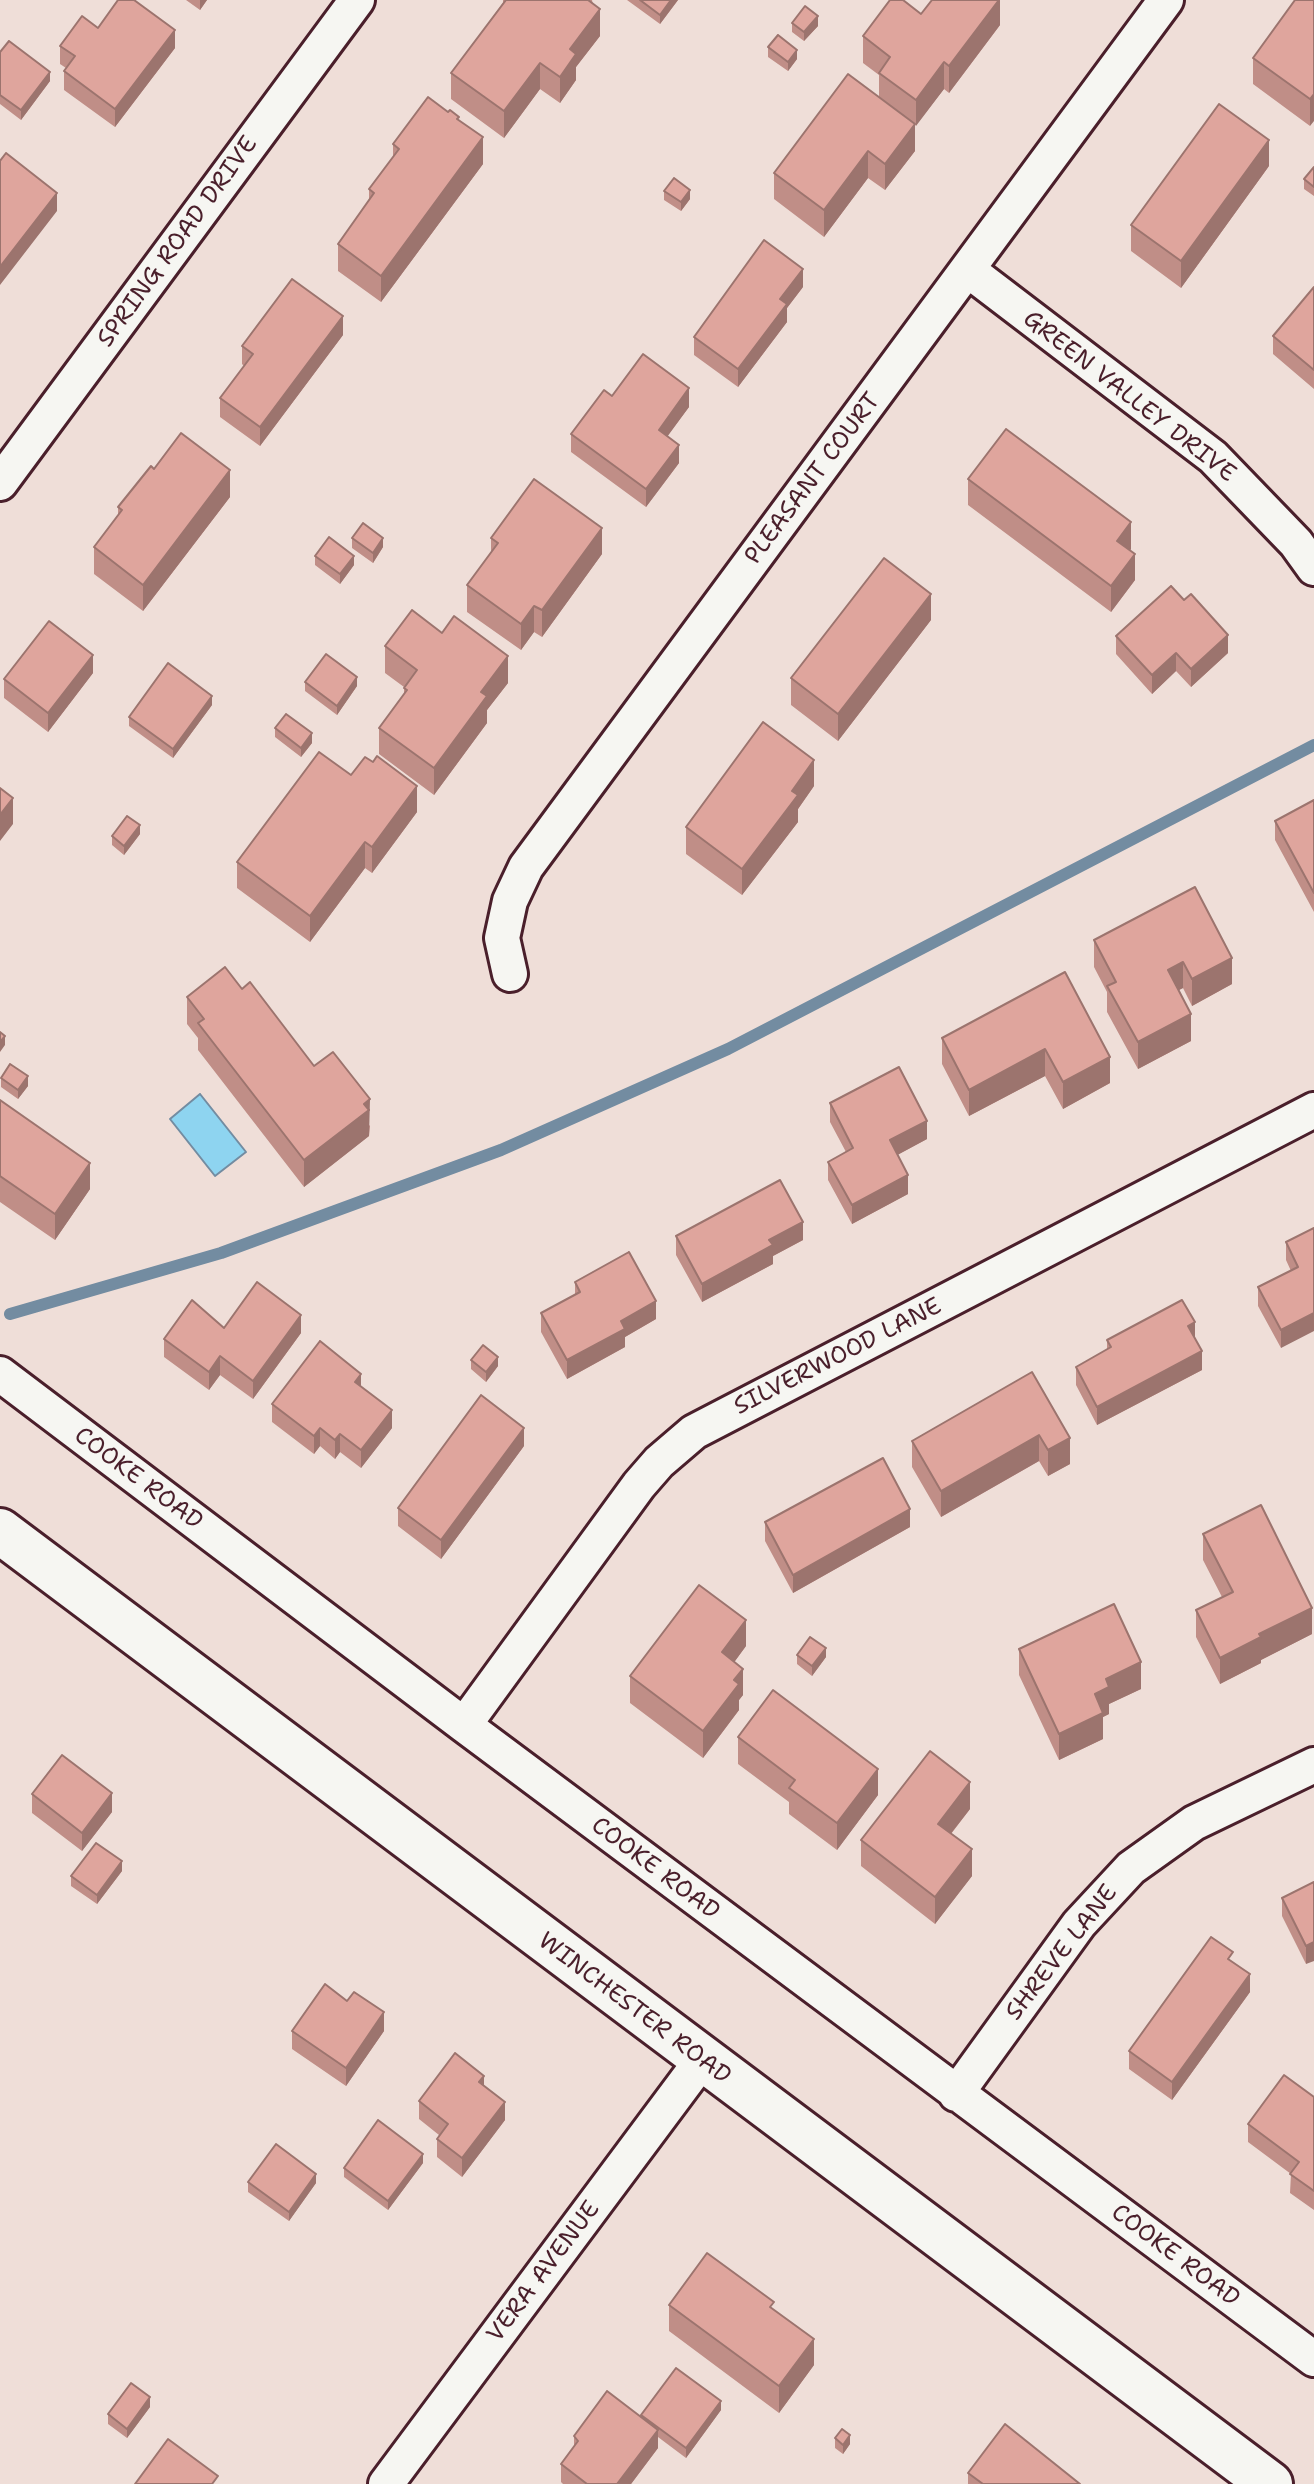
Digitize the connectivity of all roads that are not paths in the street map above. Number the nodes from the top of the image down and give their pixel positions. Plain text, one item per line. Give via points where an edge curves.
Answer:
1 (357, 0) edge
2 (1166, 0) edge
3 (968, 270) junction
4 (0, 483) edge
5 (1314, 568) edge
6 (510, 974) dead end
7 (1314, 1110) edge
8 (0, 1374) edge
9 (3, 1540) edge
10 (464, 1725) junction
11 (1314, 1765) edge
12 (702, 2060) junction
13 (956, 2094) junction
14 (1314, 2359) edge
15 (386, 2484) edge
16 (1270, 2484) edge

1 - 4 street, SPRING ROAD DRIVE
2 - 3 street, PLEASANT COURT
3 - 5 street, GREEN VALLEY DRIVE via 1213,457
3 - 6 street, PLEASANT COURT via 526,867 510,901 502,938
7 - 10 street, SILVERWOOD LANE via 694,1432 639,1485
8 - 10 street, COOKE ROAD
9 - 12 main road, WINCHESTER ROAD
10 - 13 street, COOKE ROAD
11 - 13 street, SHREVE LANE via 1194,1823 1131,1868 1079,1924
12 - 15 street, VERA AVENUE
12 - 16 main road, WINCHESTER ROAD
13 - 14 street, COOKE ROAD

